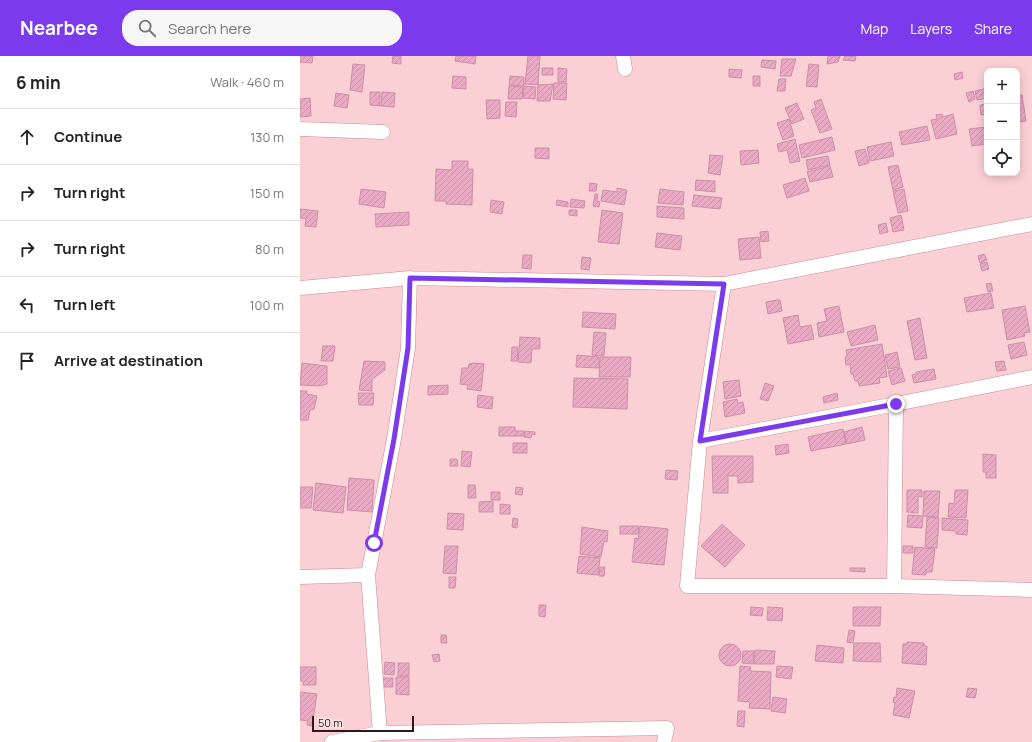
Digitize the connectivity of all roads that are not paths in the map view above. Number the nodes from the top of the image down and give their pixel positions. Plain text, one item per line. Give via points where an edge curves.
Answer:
1 (300, 129) edge
2 (383, 132) dead end
3 (1032, 224) edge
4 (410, 278) junction
5 (724, 284) junction
6 (300, 288) edge
7 (1032, 377) edge
8 (896, 404) junction
9 (700, 441) junction
10 (368, 575) junction
11 (300, 577) edge
12 (894, 586) junction
13 (1032, 590) edge
14 (380, 734) junction
15 (332, 742) edge
16 (664, 742) edge

1 - 2 street
3 - 5 street
4 - 5 street
4 - 6 street
4 - 10 street via 408,348 394,439
5 - 9 street
7 - 8 street
8 - 9 street
8 - 12 street
9 - 12 street via 688,586
10 - 11 street
10 - 14 street
12 - 13 street
14 - 15 street
14 - 16 street via 667,728

